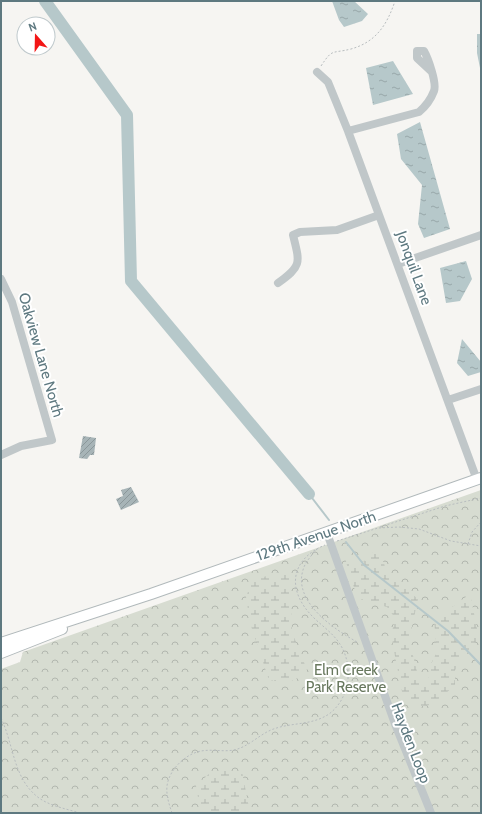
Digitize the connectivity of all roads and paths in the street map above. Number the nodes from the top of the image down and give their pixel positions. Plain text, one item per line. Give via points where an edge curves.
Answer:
1 (395, 1) edge
2 (431, 71) dead end
3 (317, 72) joint
4 (348, 131) junction
5 (379, 215) junction
6 (481, 235) edge
7 (398, 264) junction
8 (1, 279) edge
9 (278, 283) dead end
10 (481, 389) edge
11 (448, 400) junction
12 (1, 455) edge
13 (479, 479) edge
14 (481, 498) edge
15 (481, 522) edge
16 (378, 528) junction
17 (327, 533) junction
18 (331, 543) junction
19 (468, 544) junction
20 (481, 546) edge
21 (317, 548) junction
22 (151, 594) junction
23 (1, 643) edge
24 (368, 648) junction
25 (1, 653) edge
26 (1, 718) edge
27 (80, 813) edge
28 (172, 813) edge
29 (431, 813) edge

1 - 3 path via 380,33 358,46 332,52
2 - 4 street via 435,89 419,112
3 - 4 street, Jonquil Lane via 328,82
4 - 5 street, Jonquil Lane
5 - 7 street, Jonquil Lane
5 - 9 street via 337,230 300,232 293,235 299,258 293,272
6 - 7 street
7 - 11 street, Jonquil Lane
8 - 12 street, Oakview Lane North via 12,302 52,440 21,446
10 - 11 street
11 - 13 street, Jonquil Lane
13 - 17 main road, 129th Avenue North
14 - 16 path via 408,517
15 - 19 path via 472,532
16 - 18 path
16 - 19 path via 419,529 451,541
17 - 18 street
17 - 22 main road, 129th Avenue North
18 - 21 path
18 - 24 street
19 - 20 path
21 - 24 path via 303,570 301,583 305,597 339,631
21 - 28 path via 299,565 296,589 306,609 337,639 343,650 348,676 343,697 332,711 320,719 272,729 234,750 204,750 186,757 168,781 167,794
22 - 23 main road, 129th Avenue North
22 - 25 main road, 129th Avenue North
24 - 29 street
26 - 27 path via 18,771 27,786 40,798

